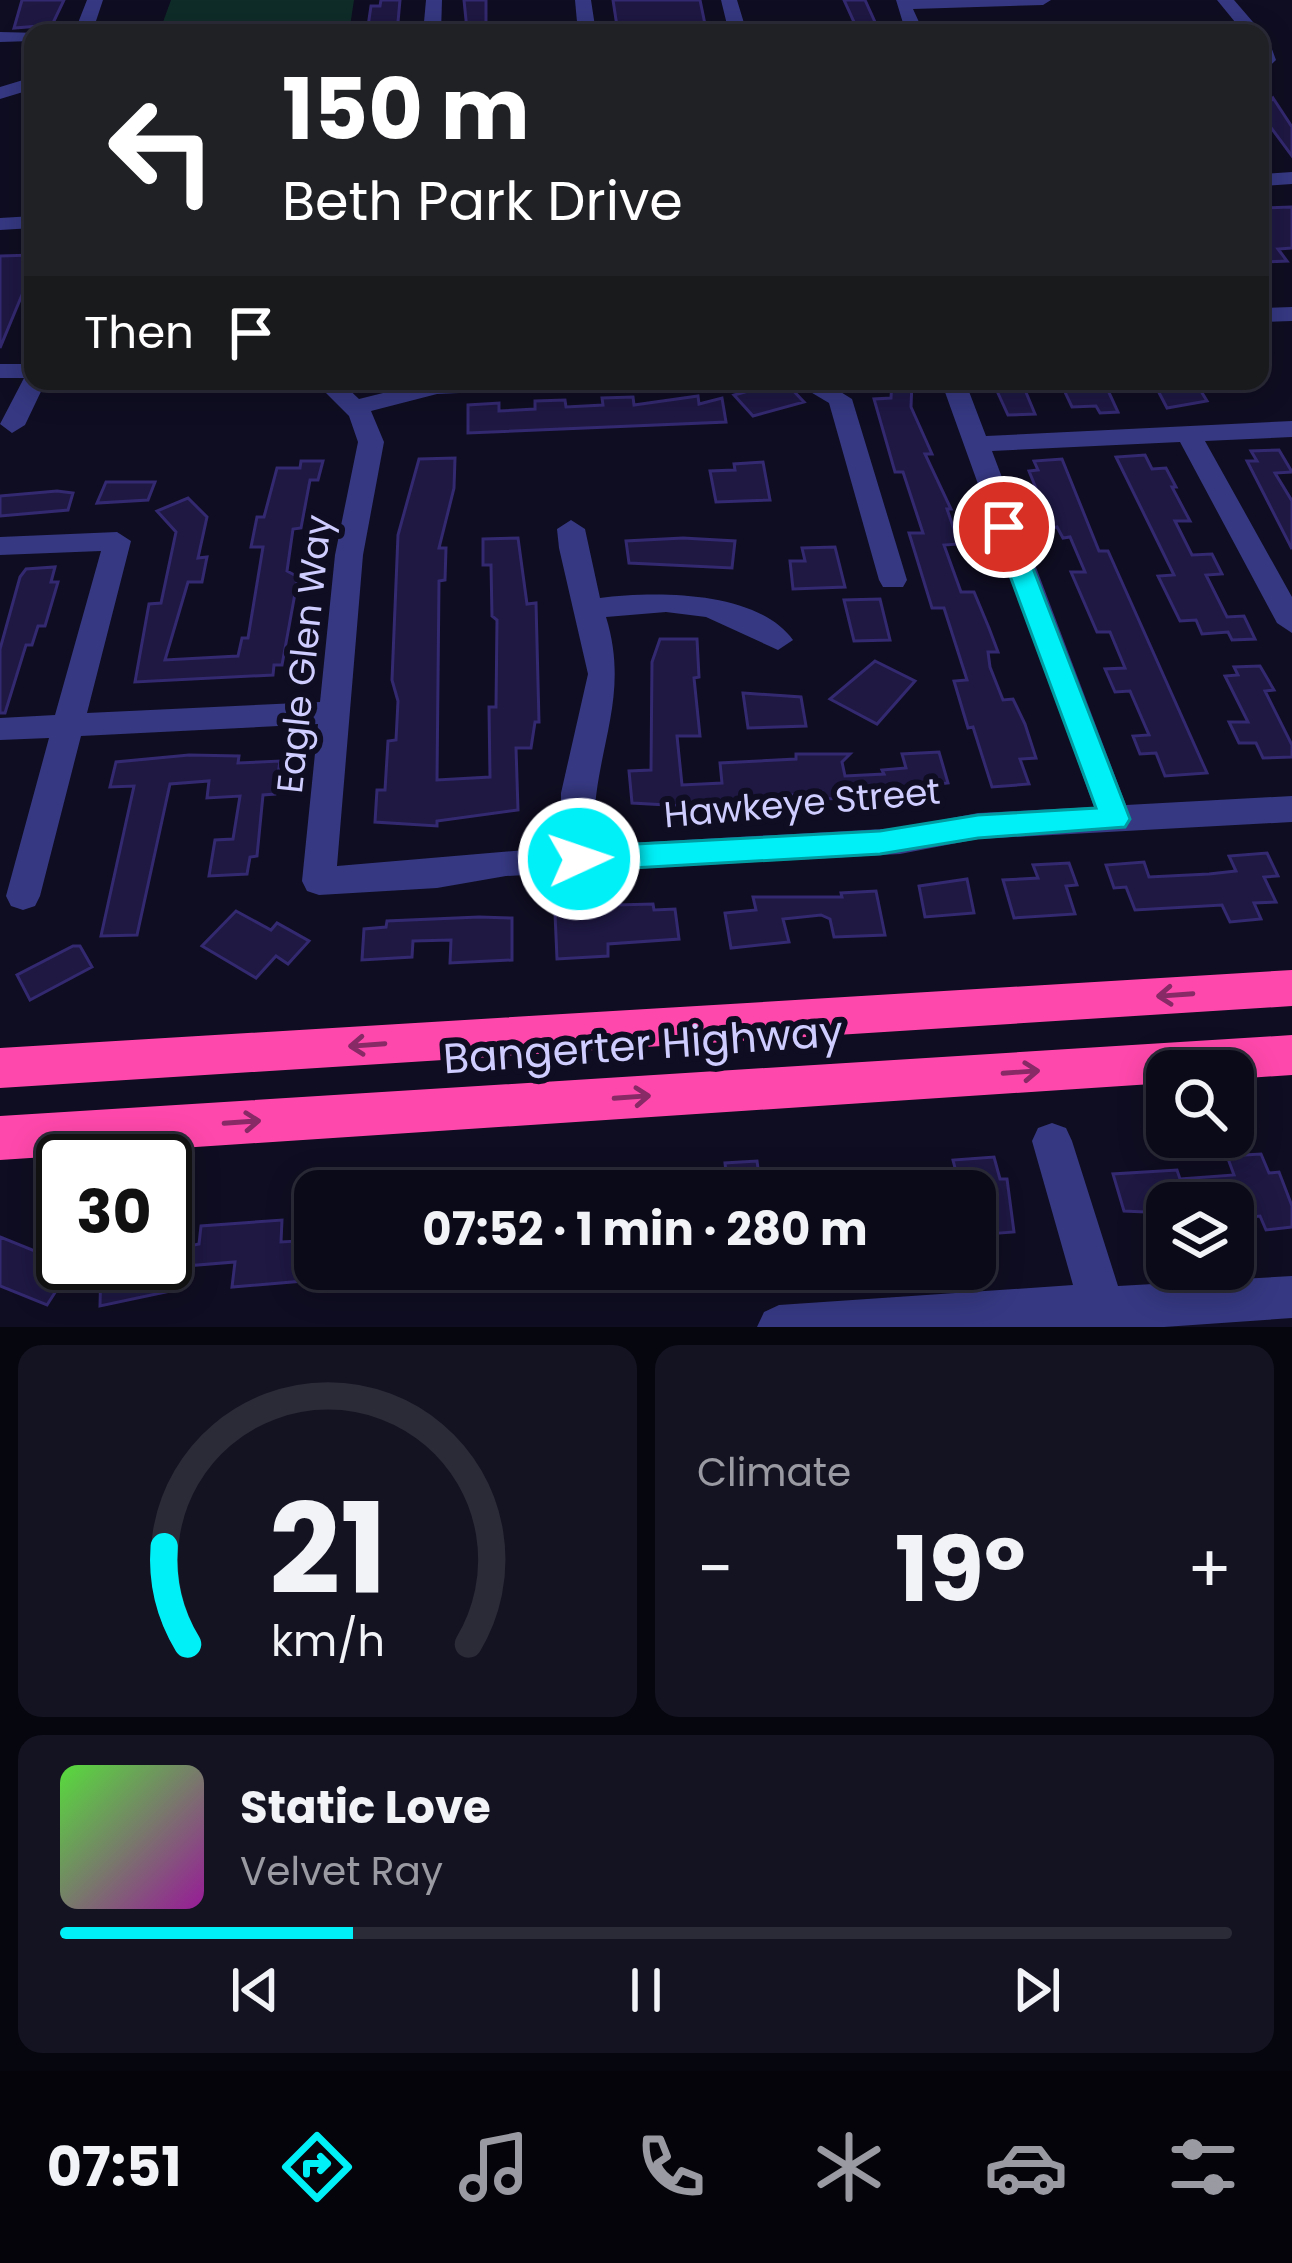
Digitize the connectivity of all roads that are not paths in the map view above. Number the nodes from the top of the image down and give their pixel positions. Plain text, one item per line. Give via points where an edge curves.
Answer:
1 (1043, 0) edge
2 (1225, 0) edge
3 (911, 24) edge
4 (1245, 24) edge
5 (30, 390) edge
6 (336, 390) edge
7 (421, 390) edge
8 (822, 390) edge
9 (956, 390) edge
10 (356, 407) junction
11 (12, 425) dead end
12 (1292, 429) edge
13 (1188, 434) junction
14 (973, 444) junction
15 (571, 529) dead end
16 (0, 546) edge
17 (893, 580) dead end
18 (591, 609) junction
19 (1292, 623) edge
20 (778, 640) dead end
21 (334, 712) junction
22 (68, 726) junction
23 (0, 729) edge
24 (1292, 809) edge
25 (1115, 819) junction
26 (579, 859) junction
27 (319, 881) joint
28 (22, 896) dead end
29 (1292, 988) edge
30 (1292, 1055) edge
31 (0, 1068) edge
32 (0, 1138) edge
33 (1052, 1141) dead end
34 (1292, 1298) edge
35 (1111, 1317) edge
36 (779, 1327) edge

1 - 3 street via 902,4
2 - 4 street
5 - 11 street
6 - 10 street
7 - 10 street
8 - 17 street via 840,399
9 - 14 street
10 - 21 street, Eagle Glen Way via 371,458 352,535
12 - 13 street
13 - 14 street
13 - 19 street
14 - 25 street
15 - 18 street via 574,567
16 - 22 street via 117,541
18 - 20 street via 705,605
18 - 26 street via 603,685 579,783
21 - 22 street
21 - 27 street, Eagle Glen Way
22 - 23 street
22 - 28 street
24 - 25 street, Hawkeye Street
25 - 26 street, Hawkeye Street
26 - 27 street, Hawkeye Street
29 -> 31 highway, Bangerter Highway
32 -> 30 highway, Bangerter Highway
33 - 35 street
34 - 35 street
35 - 36 street

